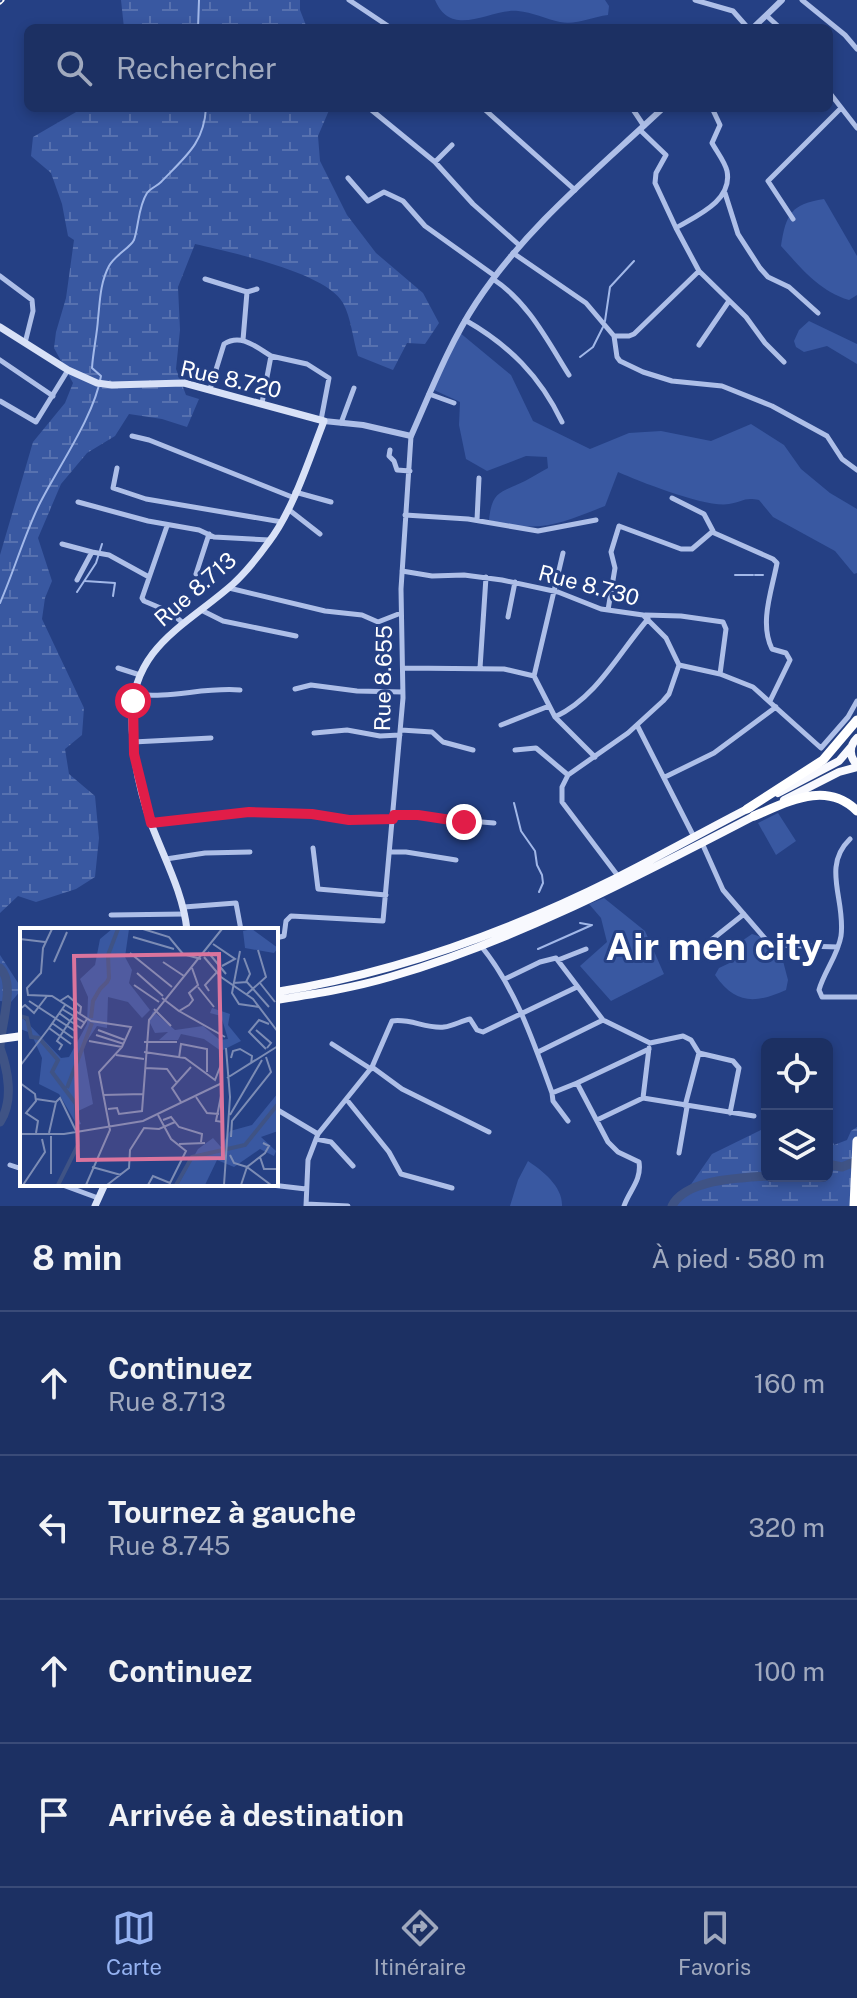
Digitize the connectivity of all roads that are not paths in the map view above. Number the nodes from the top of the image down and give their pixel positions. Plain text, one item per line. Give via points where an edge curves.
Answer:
1 (349, 0) edge
2 (695, 0) edge
3 (782, 0) edge
4 (802, 0) edge
5 (767, 16) junction
6 (385, 24) edge
7 (746, 24) edge
8 (756, 24) edge
9 (776, 24) edge
10 (831, 24) edge
11 (833, 25) edge
12 (857, 49) edge
13 (833, 97) edge
14 (841, 108) junction
15 (374, 112) edge
16 (487, 112) edge
17 (634, 112) edge
18 (659, 112) edge
19 (714, 112) edge
20 (642, 128) junction
21 (857, 128) edge
22 (452, 145) dead end
23 (435, 162) junction
24 (348, 178) dead end
25 (575, 190) junction
26 (725, 192) junction
27 (793, 219) dead end
28 (676, 228) junction
29 (519, 245) junction
30 (513, 253) junction
31 (699, 271) junction
32 (0, 276) edge
33 (494, 278) junction
34 (205, 279) dead end
35 (257, 289) dead end
36 (247, 292) junction
37 (729, 301) junction
38 (818, 313) dead end
39 (465, 320) junction
40 (0, 327) edge
41 (614, 336) junction
42 (243, 340) junction
43 (25, 343) junction
44 (699, 345) dead end
45 (271, 356) junction
46 (0, 360) edge
47 (784, 362) dead end
48 (68, 370) junction
49 (569, 375) dead end
50 (354, 388) dead end
51 (210, 389) junction
52 (429, 394) junction
53 (53, 396) junction
54 (0, 401) edge
55 (262, 403) junction
56 (454, 403) dead end
57 (322, 421) junction
58 (562, 422) dead end
59 (341, 423) junction
60 (132, 436) dead end
61 (411, 436) junction
62 (390, 450) dead end
63 (117, 468) dead end
64 (857, 470) edge
65 (410, 471) junction
66 (479, 478) dead end
67 (293, 495) junction
68 (672, 498) dead end
69 (78, 502) dead end
70 (331, 502) dead end
71 (288, 509) junction
72 (405, 515) junction
73 (477, 520) junction
74 (596, 520) dead end
75 (282, 522) junction
76 (167, 526) junction
77 (714, 532) junction
78 (209, 534) junction
79 (320, 534) dead end
80 (270, 540) junction
81 (62, 544) dead end
82 (92, 552) junction
83 (563, 553) dead end
84 (402, 571) junction
85 (196, 574) dead end
86 (149, 577) junction
87 (486, 577) junction
88 (77, 580) dead end
89 (515, 582) junction
90 (228, 588) junction
91 (553, 591) junction
92 (200, 609) junction
93 (608, 610) junction
94 (401, 613) junction
95 (508, 617) dead end
96 (646, 617) junction
97 (183, 623) junction
98 (296, 636) dead end
99 (679, 665) junction
100 (118, 668) dead end
101 (403, 668) junction
102 (480, 668) junction
103 (720, 674) junction
104 (140, 675) junction
105 (534, 676) junction
106 (295, 689) dead end
107 (240, 690) dead end
108 (403, 692) junction
109 (134, 694) junction
110 (770, 701) junction
111 (857, 701) edge
112 (549, 706) junction
113 (776, 707) junction
114 (555, 717) junction
115 (857, 720) edge
116 (501, 725) dead end
117 (637, 725) junction
118 (401, 732) junction
119 (314, 733) dead end
120 (211, 738) dead end
121 (857, 738) edge
122 (133, 742) junction
123 (851, 747) junction
124 (473, 750) dead end
125 (515, 750) dead end
126 (595, 757) junction
127 (857, 766) edge
128 (568, 775) junction
129 (665, 777) junction
130 (857, 811) edge
131 (751, 812) junction
132 (393, 817) junction
133 (151, 823) junction
134 (494, 823) dead end
135 (698, 839) junction
136 (850, 839) dead end
137 (313, 848) dead end
138 (250, 852) dead end
139 (390, 852) junction
140 (166, 859) junction
141 (456, 860) dead end
142 (619, 877) junction
143 (386, 895) junction
144 (184, 910) junction
145 (744, 914) junction
146 (111, 915) dead end
147 (187, 928) edge
148 (241, 928) edge
149 (278, 938) edge
150 (480, 945) junction
151 (705, 945) dead end
152 (838, 947) junction
153 (586, 949) dead end
154 (558, 960) junction
155 (504, 980) junction
156 (577, 987) junction
157 (278, 992) edge
158 (857, 997) edge
159 (278, 1000) edge
160 (520, 1014) junction
161 (603, 1020) junction
162 (20, 1036) edge
163 (0, 1039) edge
164 (332, 1044) dead end
165 (650, 1046) junction
166 (538, 1052) junction
167 (699, 1053) junction
168 (372, 1068) junction
169 (577, 1083) junction
170 (552, 1093) junction
171 (643, 1098) junction
172 (347, 1100) junction
173 (686, 1107) junction
174 (278, 1110) edge
175 (730, 1113) junction
176 (754, 1116) dead end
177 (597, 1120) junction
178 (568, 1121) dead end
179 (489, 1132) dead end
180 (317, 1136) junction
181 (857, 1141) edge
182 (679, 1153) dead end
183 (10, 1165) dead end
184 (353, 1166) dead end
185 (20, 1168) edge
186 (64, 1186) edge
187 (278, 1186) edge
188 (452, 1188) dead end
189 (306, 1189) junction
190 (96, 1202) edge
191 (306, 1205) edge
192 (348, 1206) edge
193 (624, 1206) edge
194 (854, 1206) edge

1 - 6 street
2 - 7 street via 733,11
3 - 5 street
4 - 10 street
5 - 8 street
5 - 9 street
11 - 12 street
13 - 14 street
14 - 21 street
14 - 27 street via 768,181
15 - 23 street
16 - 25 street
17 - 20 street
18 - 20 street, Rue 8.655
19 - 26 street via 720,125 712,143 727,169
20 - 25 street, Rue 8.655
20 - 28 street via 666,155 655,183
22 - 23 street
23 - 29 street
24 - 33 street via 368,201 384,192 403,201 425,226
25 - 29 street, Rue 8.655
26 - 28 street
26 - 38 street via 738,234 760,268
28 - 31 street
29 - 30 street, Rue 8.655
30 - 33 street, Rue 8.655
30 - 41 street via 586,303
31 - 37 street
31 - 41 street via 634,334
32 - 43 street via 32,300
33 - 39 street, Rue 8.655
33 - 49 street via 528,310
34 - 36 street
35 - 36 street
36 - 42 street
37 - 44 street
37 - 47 street
39 - 52 street, Rue 8.655
39 - 58 street via 510,350 551,399
40 - 43 main road, Rue 8.720
41 - 64 street via 617,357 627,365 672,381 722,386 772,406 827,436
42 - 45 street
42 - 51 street via 224,344
43 - 48 main road, Rue 8.720
45 - 55 street
45 - 57 street via 307,364 329,378
46 - 53 street
48 - 51 main road, Rue 8.720 via 100,384 175,382
48 - 53 street
50 - 59 street
51 - 55 main road, Rue 8.720
52 - 56 street
52 - 61 street, Rue 8.655
53 - 54 street via 34,423
55 - 57 main road, Rue 8.720
57 - 59 street
57 - 67 main road, Rue 8.713
59 - 61 street
60 - 67 street
61 - 65 street, Rue 8.655
62 - 65 street via 397,470
63 - 75 street via 113,488 146,499
65 - 72 street, Rue 8.655
66 - 73 street
67 - 70 street
67 - 71 main road, Rue 8.713
68 - 77 street via 704,514
69 - 76 street
71 - 75 main road, Rue 8.713
71 - 79 street
72 - 73 street
72 - 84 street, Rue 8.655
73 - 74 street via 538,531
75 - 80 main road, Rue 8.713
76 - 78 street
76 - 86 street
77 - 93 street via 692,549 681,549 621,526 611,552 615,568
77 - 110 street via 777,563 767,617 769,644 790,660
78 - 80 street
78 - 85 street
80 - 90 main road, Rue 8.713
81 - 82 street
82 - 86 street via 109,555
82 - 88 street
83 - 91 street
84 - 87 street, Rue 8.730
84 - 94 street, Rue 8.655
86 - 97 street via 143,600
87 - 89 street, Rue 8.730
87 - 102 street
89 - 91 street, Rue 8.730
89 - 95 street
90 - 92 main road, Rue 8.713
90 - 94 street via 378,622
91 - 93 street, Rue 8.730
91 - 105 street
92 - 97 main road, Rue 8.713
92 - 98 street via 223,621
93 - 96 street, Rue 8.730
94 - 101 street, Rue 8.655
96 - 99 street, Rue 8.730 via 671,644
96 - 103 street via 723,622
96 - 114 street via 593,689
97 - 104 main road, Rue 8.713 via 155,649
99 - 103 street
99 - 117 street via 669,694
100 - 104 street
101 - 102 street
101 - 108 street, Rue 8.655
102 - 105 street
103 - 110 street via 748,684
104 - 109 main road, Rue 8.713
105 - 112 street
106 - 108 street via 311,685
107 - 109 street via 162,697
108 - 118 street, Rue 8.655
109 - 122 main road, Rue 8.713
110 - 113 street
111 - 113 street via 821,748
112 - 114 street
112 - 116 street
113 - 129 street via 714,753
114 - 126 street
115 - 131 highway via 823,760
117 - 126 street
117 - 129 street
118 - 119 street
118 - 124 street via 428,731 443,742
118 - 132 street, Rue 8.655
120 - 122 street
121 - 123 highway
122 - 133 main road, Rue 8.713
123 - 127 highway
123 - 131 highway via 839,761
125 - 128 street via 536,748
126 - 128 street
127 - 131 highway
128 - 142 street via 562,802
129 - 135 street
130 - 131 highway via 840,798 816,795
131 - 135 highway
132 - 133 street via 349,820 249,812
132 - 134 street
132 - 139 street, Rue 8.655
133 - 140 main road, Rue 8.713
135 - 142 highway
135 - 145 street via 718,882
135 - 150 highway via 582,901
136 - 152 street via 835,859 841,916
137 - 143 street via 318,889
138 - 140 street
139 - 141 street
139 - 143 street, Rue 8.655
140 - 144 main road, Rue 8.713
142 - 157 highway via 435,954 386,970
143 - 149 street, Rue 8.655 via 383,921 291,916 284,936
144 - 146 street
144 - 147 main road, Rue 8.713
144 - 148 street via 236,903
145 - 151 street
145 - 152 street via 771,944
150 - 155 street
150 - 159 highway via 387,978
152 - 158 street via 819,994
153 - 154 street
154 - 155 street via 553,957
154 - 156 street
155 - 160 street
156 - 160 street
156 - 161 street
160 - 166 street
160 - 168 street via 483,1032 470,1019 445,1027 392,1021
161 - 165 street
161 - 166 street
162 - 163 highway
164 - 168 street
165 - 167 street via 683,1036
165 - 169 street
165 - 171 street
166 - 170 street
167 - 173 street
167 - 175 street via 737,1064
168 - 172 street
168 - 179 street via 402,1089
169 - 170 street
169 - 177 street
170 - 178 street
171 - 173 street
171 - 177 street
172 - 180 street
172 - 188 street via 401,1174
173 - 175 street
173 - 182 street
174 - 180 street
175 - 176 street
177 - 193 street via 613,1147 641,1165
180 - 184 street via 331,1142
180 - 189 street
181 - 194 highway
183 - 185 street
186 - 190 street
187 - 189 street
189 - 191 street
191 - 192 street

